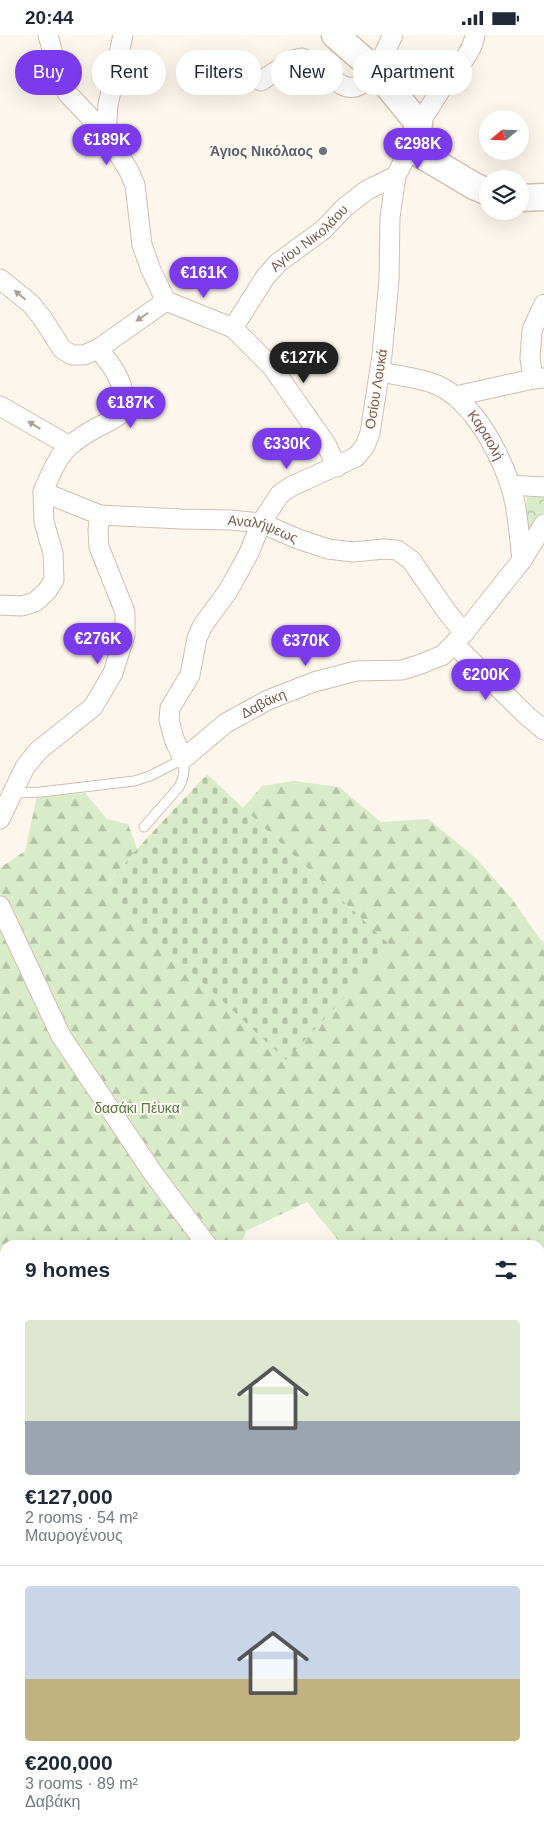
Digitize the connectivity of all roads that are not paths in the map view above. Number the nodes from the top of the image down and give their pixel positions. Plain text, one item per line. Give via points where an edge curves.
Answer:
1 (48, 35) edge
2 (123, 35) edge
3 (335, 35) edge
4 (393, 35) edge
5 (475, 35) edge
6 (385, 50) edge
7 (353, 51) edge
8 (261, 80) edge
9 (353, 87) edge
10 (395, 95) edge
11 (419, 124) junction
12 (106, 134) junction
13 (410, 148) junction
14 (396, 176) junction
15 (479, 188) edge
16 (0, 279) edge
17 (166, 301) junction
18 (544, 304) edge
19 (233, 328) junction
20 (98, 349) junction
21 (380, 372) junction
22 (538, 378) edge
23 (456, 396) junction
24 (0, 406) edge
25 (68, 445) junction
26 (337, 467) junction
27 (510, 485) junction
28 (544, 487) edge
29 (43, 492) junction
30 (100, 515) junction
31 (261, 523) junction
32 (544, 524) edge
33 (522, 559) junction
34 (0, 605) edge
35 (459, 638) junction
36 (544, 730) edge
37 (183, 759) junction
38 (14, 793) junction
39 (0, 819) edge
40 (144, 827) dead end
41 (0, 906) edge
42 (203, 1240) edge

1 - 12 street via 60,79 68,94
2 - 12 street via 108,105
3 - 7 main road
4 - 6 street
5 - 11 street via 466,57
8 - 9 street via 293,60 302,58 347,87
10 - 11 main road
11 - 13 main road
12 - 17 street via 135,185 142,245
13 - 14 street, Οσίου Λουκά
13 - 15 main road
14 - 19 street, Αγίου Νικολάου via 367,190 323,230 279,262 266,276
14 - 21 street, Οσίου Λουκά via 390,217 390,280
20 -> 16 street via 84,355 72,355 62,349 31,304
17 - 19 street
17 -> 20 street
18 - 22 street via 532,330 530,357
19 - 26 street via 272,367 326,445
20 - 25 street via 123,385 125,409 118,418
21 - 23 street, Καραολή via 430,382
21 - 26 street, Οσίου Λουκά via 365,447 356,457
22 - 23 street
23 - 27 street, Καραολή via 476,419 497,452
25 -> 24 street
25 - 29 street via 53,467
26 - 31 street, Οσίου Λουκά via 280,494
27 - 28 street
27 - 33 street, Καραολή
29 - 30 street, Αναλήψεως
29 - 34 street via 44,522 53,553 54,579 35,602 22,606
30 - 31 street, Αναλήψεως
30 - 38 street via 99,547 125,612 125,635 113,673 93,707 38,751 25,767
31 - 35 street, Αναλήψεως via 328,549 353,552 397,550 411,560 447,612
31 - 37 street, Οσίου Λουκά via 228,591 203,625 197,638 190,675 170,708 169,720
32 - 33 street
33 - 35 street
35 - 36 street, Αναλήψεως via 525,714
35 - 37 street, Δαβάκη via 442,655 421,664 402,669 356,671 314,682 268,700 226,723
37 - 38 lane via 134,781
37 - 40 lane via 183,779 179,787
38 - 39 street
41 - 42 street via 61,1036 155,1176

